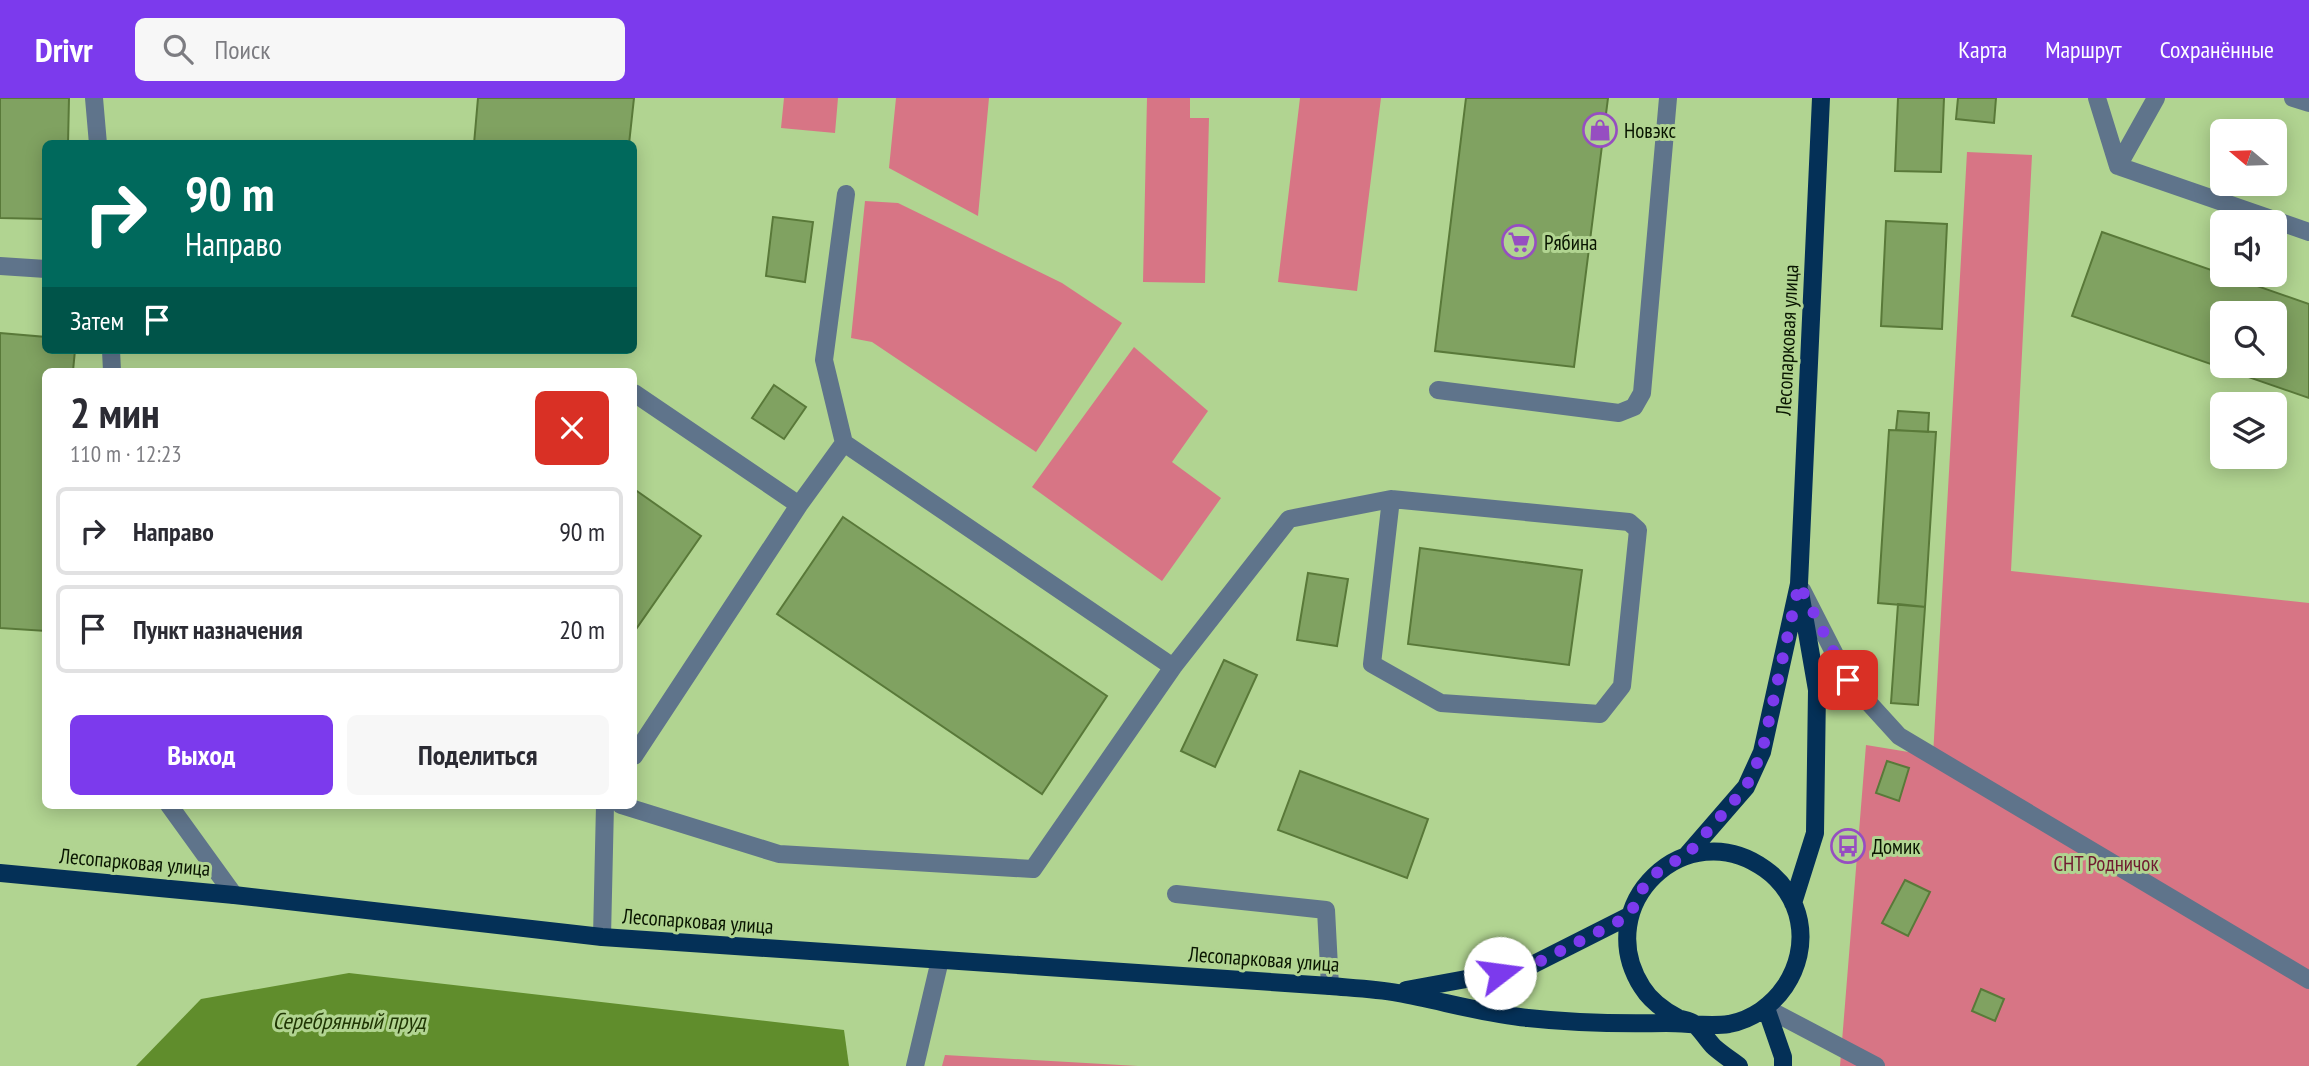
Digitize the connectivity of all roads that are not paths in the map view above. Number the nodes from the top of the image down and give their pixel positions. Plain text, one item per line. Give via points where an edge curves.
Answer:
1 (94, 98) edge
2 (1668, 98) edge
3 (1821, 98) edge
4 (2097, 98) edge
5 (2156, 98) edge
6 (2293, 98) edge
7 (2309, 103) edge
8 (98, 140) edge
9 (2118, 166) junction
10 (846, 194) dead end
11 (2309, 232) edge
12 (0, 266) edge
13 (42, 269) edge
14 (1438, 390) dead end
15 (637, 395) edge
16 (844, 443) junction
17 (1391, 499) junction
18 (799, 505) junction
19 (1799, 584) junction
20 (1173, 667) junction
21 (637, 751) edge
22 (172, 809) edge
23 (604, 809) edge
24 (634, 809) edge
25 (1687, 855) junction
26 (0, 873) edge
27 (1176, 894) dead end
28 (234, 895) junction
29 (1793, 903) junction
30 (1629, 916) junction
31 (602, 937) junction
32 (940, 960) junction
33 (2309, 979) edge
34 (1330, 986) junction
35 (1395, 992) junction
36 (1766, 1008) junction
37 (1692, 1023) junction
38 (915, 1066) edge
39 (1740, 1066) edge
40 (1783, 1066) edge
41 (1876, 1066) edge

1 - 8 street
2 - 14 street via 1642,393 1634,407 1619,413
3 - 19 main road, Лесопарковая улица
4 - 9 street
5 - 9 street
6 - 7 street
9 - 11 street
10 - 16 street via 824,360
12 - 13 street
15 - 18 street
16 - 18 street
16 - 20 street
17 - 17 street via 1629,522 1638,530 1622,686 1600,714 1441,703 1372,664
17 - 20 street via 1289,519
18 - 21 street
19 - 25 main road via 1762,752 1746,787
19 - 29 main road via 1817,690 1815,833
19 - 33 street via 1848,680 1899,736
20 - 24 street via 1033,869 779,854
22 - 28 street
23 - 31 street
25 - 29 main road via 1711,851 1755,862 1773,874
25 - 30 main road via 1654,875
26 - 28 main road, Лесопарковая улица
27 - 34 street via 1326,910
28 - 31 main road, Лесопарковая улица
29 - 36 main road via 1800,948 1794,972
30 - 35 main road via 1527,968
30 - 37 main road via 1629,961 1642,988 1664,1009
31 - 32 main road, Лесопарковая улица
32 - 34 main road, Лесопарковая улица
32 - 38 street
34 - 35 main road, Лесопарковая улица
35 - 37 main road via 1526,1018
36 - 37 main road via 1729,1024
36 - 40 main road
36 - 41 street
37 - 39 main road

